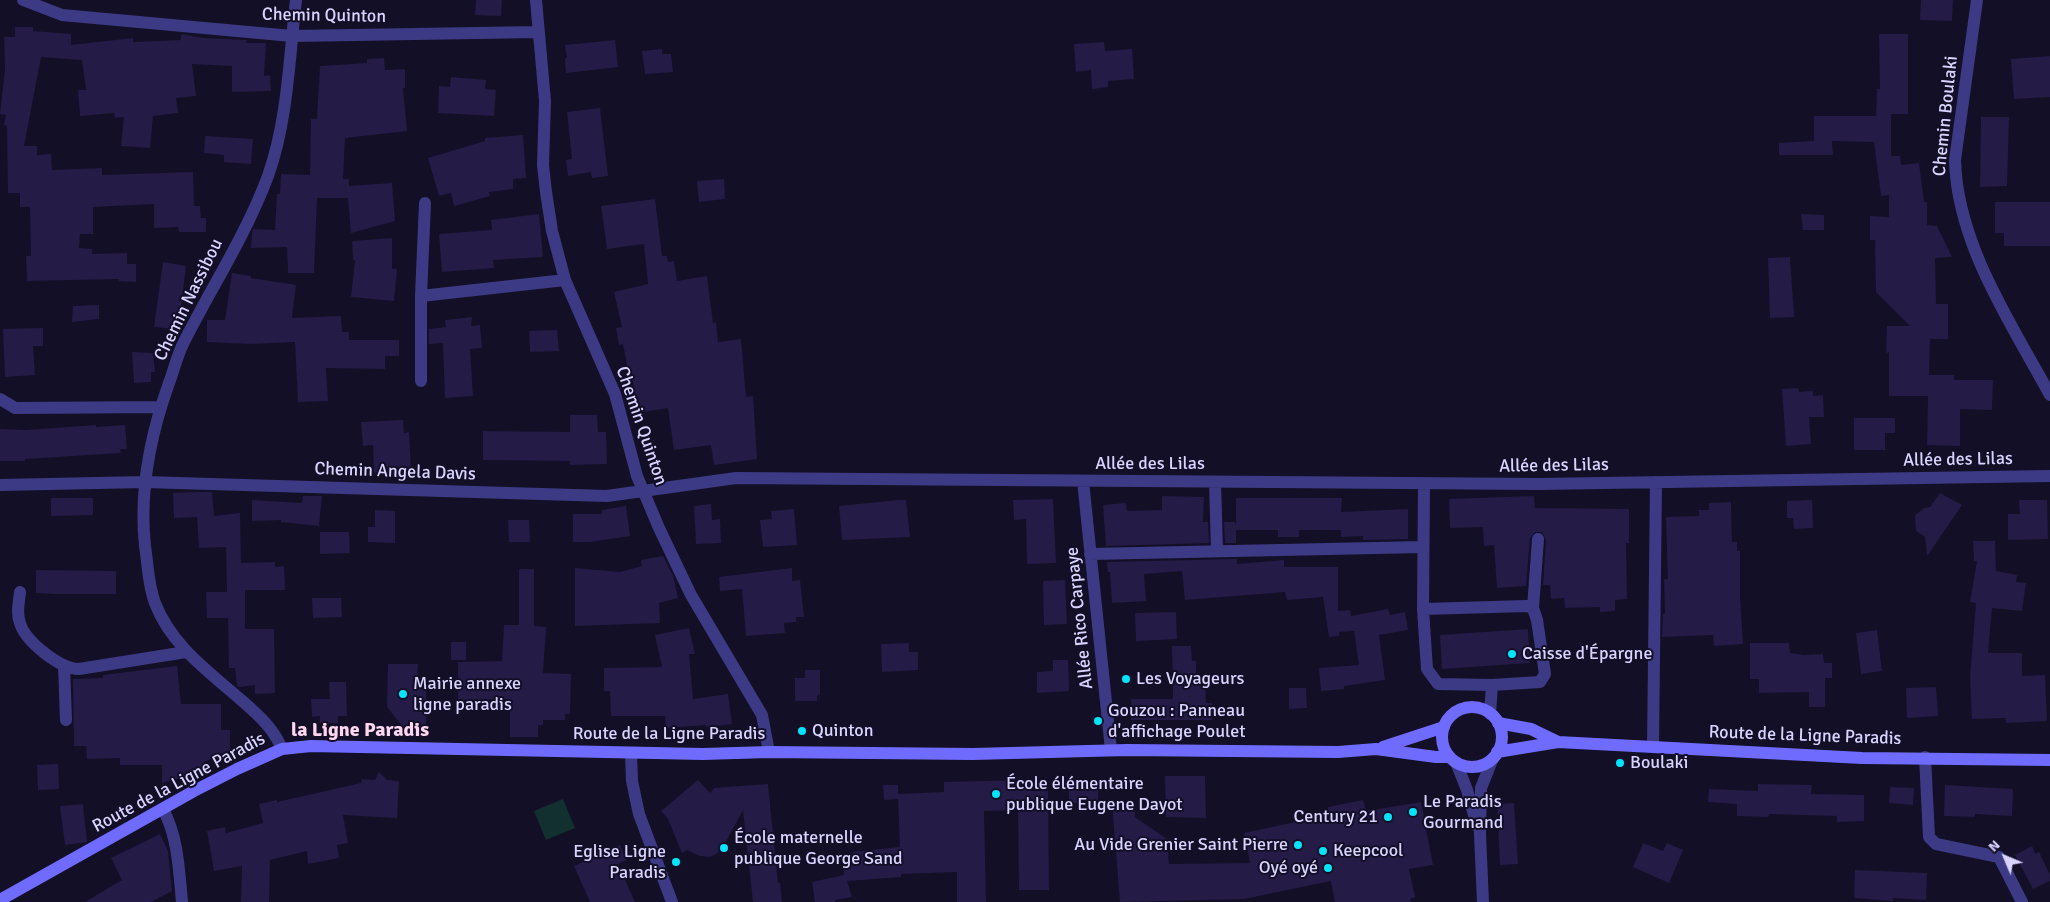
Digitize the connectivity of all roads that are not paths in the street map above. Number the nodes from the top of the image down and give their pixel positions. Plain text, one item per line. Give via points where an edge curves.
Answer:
1 (23, 0) edge
2 (296, 0) edge
3 (536, 0) edge
4 (1977, 0) edge
5 (538, 32) junction
6 (292, 36) junction
7 (426, 202) dead end
8 (565, 280) junction
9 (421, 296) junction
10 (421, 381) dead end
11 (2050, 395) edge
12 (0, 399) edge
13 (161, 406) junction
14 (2050, 476) edge
15 (1083, 481) junction
16 (145, 482) junction
17 (1215, 482) junction
18 (1656, 482) junction
19 (1424, 484) junction
20 (0, 485) edge
21 (644, 491) junction
22 (1538, 538) dead end
23 (1422, 547) junction
24 (1217, 551) junction
25 (1090, 554) junction
26 (20, 592) dead end
27 (1533, 608) junction
28 (1423, 609) junction
29 (186, 652) junction
30 (64, 666) junction
31 (1492, 685) junction
32 (1494, 718) junction
33 (66, 720) dead end
34 (1444, 727) junction
35 (1558, 742) junction
36 (1653, 747) junction
37 (282, 749) junction
38 (1376, 749) junction
39 (1111, 750) junction
40 (770, 752) junction
41 (631, 753) junction
42 (1495, 755) junction
43 (1926, 758) junction
44 (1453, 760) junction
45 (2050, 760) edge
46 (163, 809) junction
47 (1480, 834) junction
48 (0, 900) edge
49 (182, 902) edge
50 (672, 902) edge
51 (1483, 902) edge
52 (2022, 902) edge

1 - 6 street, Chemin Quinton via 62,15
2 - 6 street, Chemin Nassibou
3 - 5 street, Chemin Quinton
4 - 11 street, Chemin Boulaki via 1955,160 1958,195 1981,267
5 - 6 street, Chemin Quinton
5 - 8 street, Chemin Quinton via 545,101 543,165 552,231
6 - 13 street, Chemin Nassibou via 289,84 267,178 182,346
7 - 9 street
8 - 9 street
8 - 21 street, Chemin Quinton via 615,394
9 - 10 street
12 - 13 street via 15,408
13 - 16 street, Chemin Nassibou via 150,442
14 - 18 street, Allée des Lilas
15 - 17 street, Allée des Lilas
15 - 21 street, Allée des Lilas via 736,478
15 - 25 street, Allée Rico Carpaye
16 - 20 street, Chemin Angela Davis
16 - 21 street, Chemin Angela Davis via 572,496
16 - 29 street, Chemin Nassibou via 143,523 149,581 163,621
17 - 19 street, Allée des Lilas
17 - 24 street
18 - 19 street, Allée des Lilas
18 - 36 street
19 - 23 street
21 - 40 street, Chemin Quinton via 691,594 762,715
22 - 27 street
23 - 24 street
23 - 28 street
24 - 25 street
25 - 39 street, Allée Rico Carpaye
26 - 30 street via 18,614 25,634
27 - 28 street
27 - 31 street via 1545,674 1543,679 1540,682
28 - 31 street via 1427,669 1438,684
29 - 30 street via 79,669
29 - 37 street, Chemin Nassibou via 266,722
30 - 33 street
31 - 32 street
32 - 34 main road via 1479,708 1467,708 1455,713
32 - 35 main road, Route de la Ligne Paradis via 1531,729
32 - 42 main road via 1502,741
34 - 38 main road, Route de la Ligne Paradis
34 - 44 main road via 1444,746
35 - 36 main road, Route de la Ligne Paradis
35 - 42 main road, Route de la Ligne Paradis
36 - 43 main road, Route de la Ligne Paradis via 1862,758
37 - 41 main road, Route de la Ligne Paradis via 311,746
37 - 46 main road, Route de la Ligne Paradis
38 - 39 main road, Route de la Ligne Paradis via 1338,752
38 - 44 main road, Route de la Ligne Paradis
39 - 40 main road, Route de la Ligne Paradis via 973,754
40 - 41 main road, Route de la Ligne Paradis
41 - 50 street via 638,814
42 - 44 main road via 1475,767
42 - 47 street via 1481,788
43 - 45 main road, Route de la Ligne Paradis
43 - 52 street via 1929,838 1936,844 1999,857
44 - 47 street via 1467,790
46 - 48 main road, Route de la Ligne Paradis
46 - 49 street via 178,854
47 - 51 street

